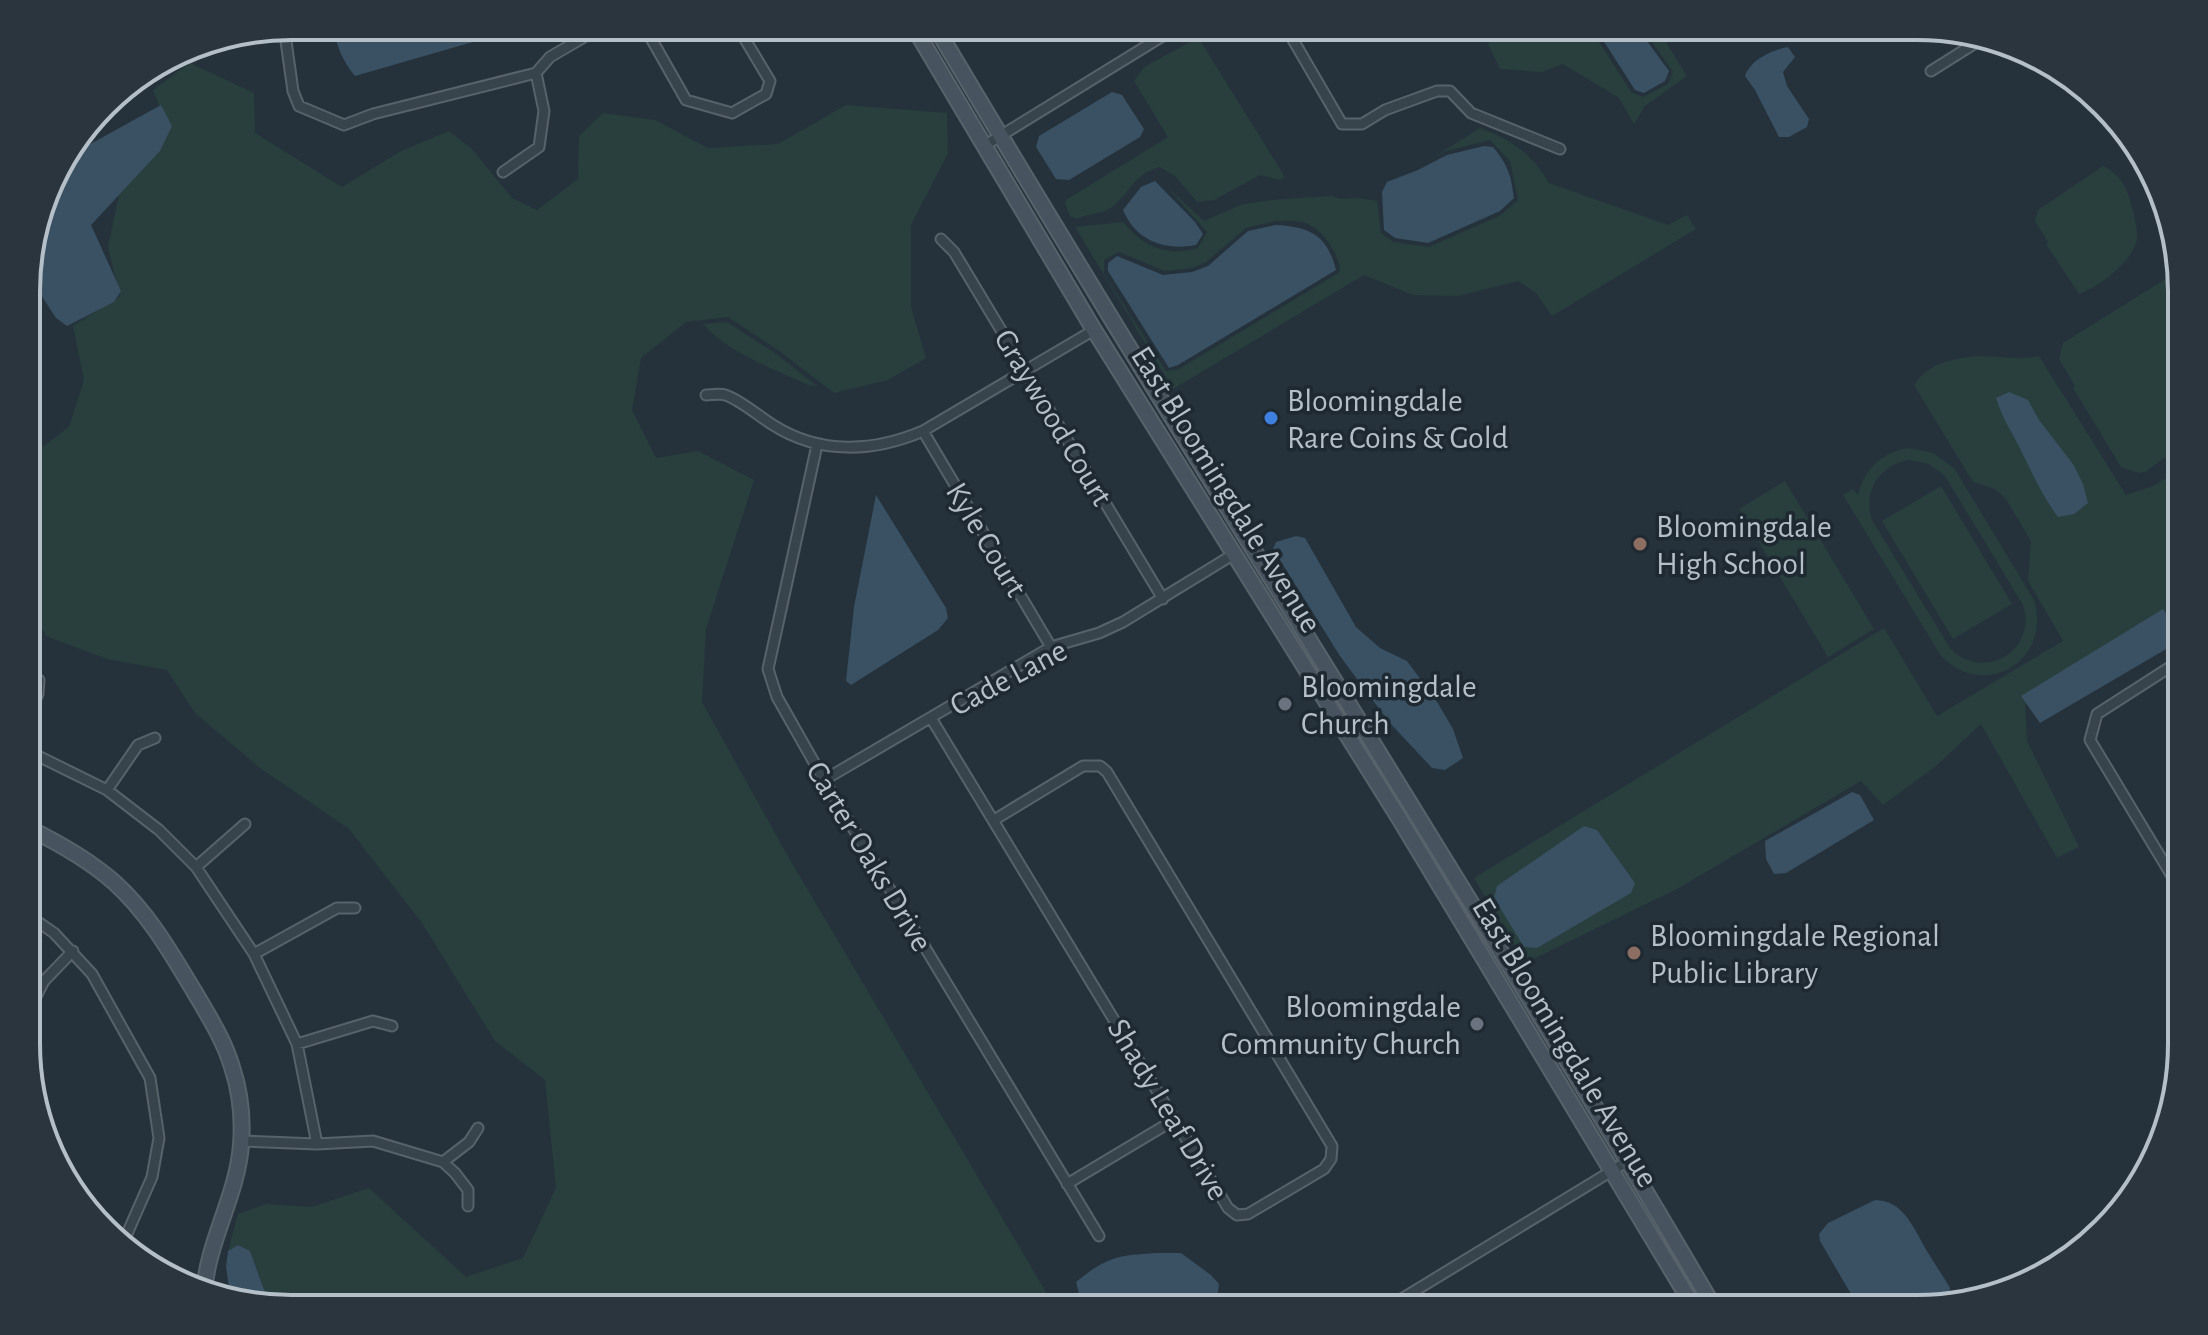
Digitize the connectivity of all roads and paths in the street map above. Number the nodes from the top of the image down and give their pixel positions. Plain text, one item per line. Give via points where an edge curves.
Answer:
1 (1155, 40) edge
2 (1294, 40) edge
3 (286, 41) edge
4 (578, 41) edge
5 (652, 41) edge
6 (746, 41) edge
7 (922, 41) edge
8 (944, 41) edge
9 (1970, 46) edge
10 (1931, 71) dead end
11 (536, 73) junction
12 (1000, 136) junction
13 (984, 146) junction
14 (1560, 149) dead end
15 (503, 172) dead end
16 (941, 239) dead end
17 (1094, 330) junction
18 (1027, 370) junction
19 (706, 395) dead end
20 (1163, 404) junction
21 (1142, 407) junction
22 (923, 431) junction
23 (817, 445) junction
24 (1250, 544) junction
25 (1234, 554) junction
26 (1163, 599) junction
27 (1051, 647) junction
28 (2167, 669) edge
29 (931, 718) junction
30 (155, 738) dead end
31 (40, 757) edge
32 (824, 780) junction
33 (107, 790) junction
34 (1415, 809) junction
35 (1399, 818) junction
36 (994, 820) junction
37 (245, 824) dead end
38 (40, 834) edge
39 (196, 867) junction
40 (2167, 868) edge
41 (355, 908) dead end
42 (40, 923) edge
43 (73, 951) junction
44 (254, 954) junction
45 (40, 989) edge
46 (392, 1026) dead end
47 (297, 1044) junction
48 (1174, 1120) junction
49 (478, 1128) dead end
50 (241, 1141) junction
51 (317, 1144) junction
52 (1628, 1161) junction
53 (443, 1162) junction
54 (1612, 1171) junction
55 (1067, 1184) junction
56 (468, 1206) dead end
57 (127, 1234) edge
58 (1099, 1236) dead end
59 (206, 1279) edge
60 (1409, 1294) edge
61 (1685, 1294) edge
62 (1706, 1294) edge

1 - 12 street
2 - 14 street via 1342,124 1362,124 1385,110 1450,91 1471,113
3 - 11 street via 299,106 344,125
4 - 11 street via 550,57
5 - 6 street via 686,100 732,113 766,94 770,81
7 - 13 main road, East Bloomingdale Avenue
8 - 12 main road, East Bloomingdale Avenue
9 - 10 street
11 - 15 street via 544,111 539,147
12 - 13 street
12 - 20 main road, East Bloomingdale Avenue
13 - 17 main road, East Bloomingdale Avenue
16 - 18 street, Graywood Court
17 - 18 street
17 - 21 main road, East Bloomingdale Avenue
18 - 22 street
18 - 26 street, Graywood Court
19 - 23 street via 724,394 783,432
20 - 21 main road
20 - 24 main road, East Bloomingdale Avenue
21 - 25 main road, East Bloomingdale Avenue
22 - 23 street via 874,447
22 - 27 street, Kyle Court
23 - 32 street, Carter Oaks Drive via 768,669 777,697
24 - 25 main road
24 - 34 main road, East Bloomingdale Avenue
25 - 26 street, Cade Lane
25 - 35 main road, East Bloomingdale Avenue
26 - 27 street, Cade Lane via 1099,633
27 - 29 street, Cade Lane
28 - 40 street via 2097,714 2090,740
29 - 32 street, Cade Lane
29 - 36 street, Shady Leaf Drive
30 - 33 street via 138,745
31 - 33 street
32 - 55 street, Carter Oaks Drive
33 - 39 street
34 - 35 main road
34 - 52 main road, East Bloomingdale Avenue
35 - 54 main road, East Bloomingdale Avenue
36 - 48 street, Shady Leaf Drive
36 - 48 street, Shady Leaf Drive via 1083,766 1100,766 1107,772 1332,1146 1331,1159 1324,1169 1248,1214 1237,1215
37 - 39 street
38 - 50 main road via 97,868 127,895 163,941 229,1056 238,1091
39 - 44 street
41 - 44 street via 337,908
42 - 43 street
43 - 45 street
43 - 57 street via 92,974 150,1078 159,1138 152,1177
44 - 47 street
46 - 47 street via 373,1021
47 - 51 street
48 - 55 street
49 - 53 street
50 - 51 street
50 - 59 main road
51 - 53 street via 373,1141
52 - 54 street
52 - 62 main road, East Bloomingdale Avenue
53 - 56 street via 468,1190
54 - 60 street
54 - 61 main road, East Bloomingdale Avenue
55 - 58 street, Carter Oaks Drive

